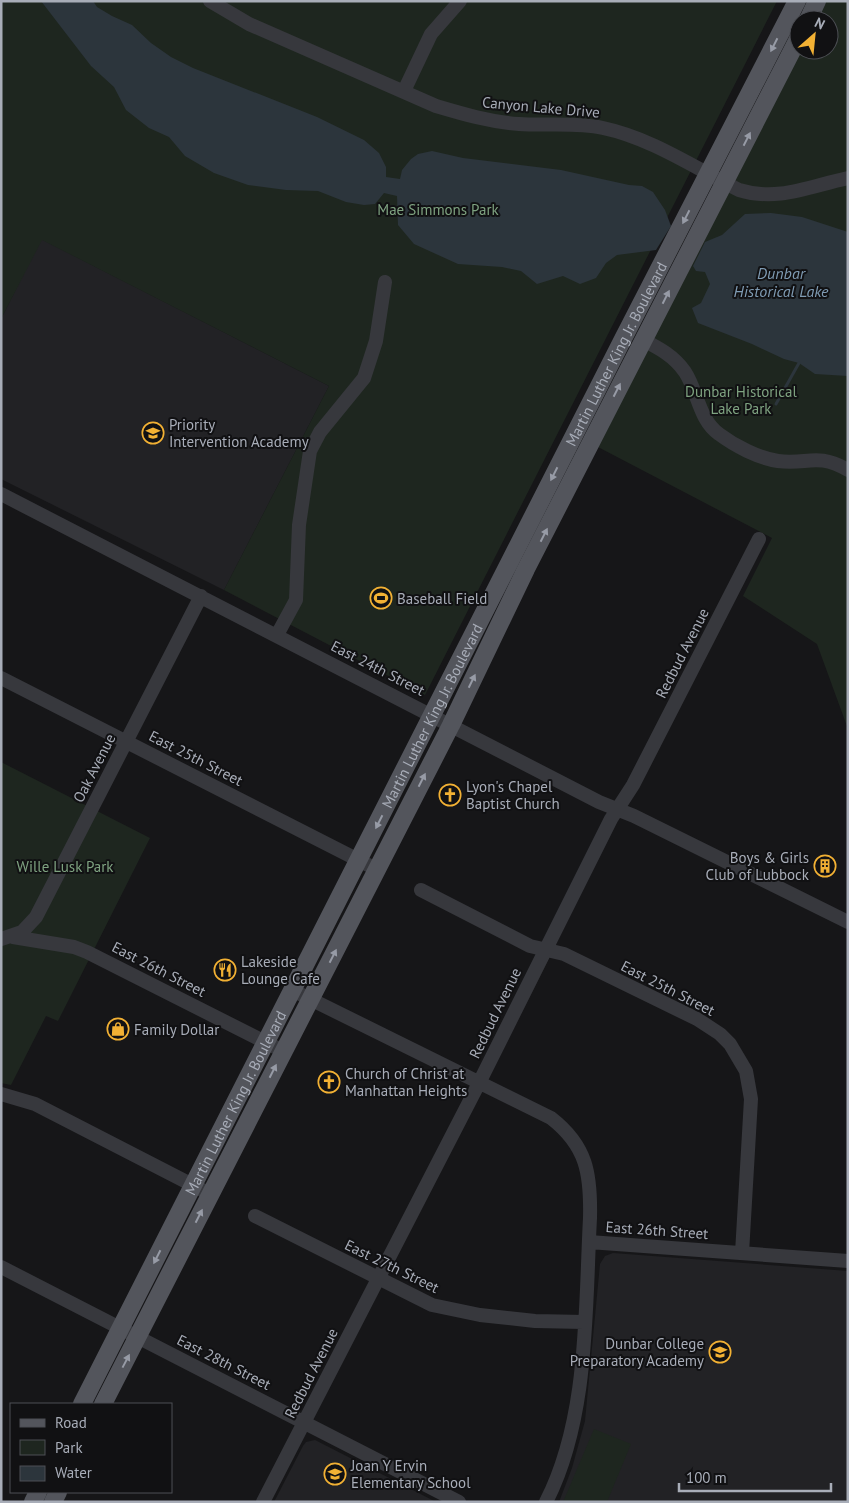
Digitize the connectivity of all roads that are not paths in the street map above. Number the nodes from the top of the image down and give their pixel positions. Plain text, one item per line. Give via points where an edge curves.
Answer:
1 (210, 1) edge
2 (460, 1) edge
3 (797, 1) edge
4 (789, 57) edge
5 (404, 91) junction
6 (708, 173) junction
7 (848, 178) edge
8 (725, 182) junction
9 (385, 282) dead end
10 (643, 340) junction
11 (848, 470) edge
12 (1, 494) edge
13 (759, 539) dead end
14 (201, 596) junction
15 (277, 635) junction
16 (1, 678) edge
17 (434, 715) junction
18 (451, 724) junction
19 (126, 741) junction
20 (617, 810) junction
21 (359, 860) junction
22 (376, 868) junction
23 (421, 890) dead end
24 (848, 922) edge
25 (7, 938) edge
26 (545, 949) junction
27 (292, 990) junction
28 (311, 999) junction
29 (266, 1043) junction
30 (283, 1051) junction
31 (479, 1083) junction
32 (1, 1094) edge
33 (194, 1185) junction
34 (210, 1194) junction
35 (256, 1216) dead end
36 (589, 1242) junction
37 (742, 1253) junction
38 (848, 1261) edge
39 (1, 1267) edge
40 (378, 1279) junction
41 (584, 1322) junction
42 (121, 1327) junction
43 (139, 1336) junction
44 (83, 1403) edge
45 (104, 1403) edge
46 (304, 1421) junction
47 (263, 1502) edge
48 (459, 1502) edge
49 (546, 1502) edge

1 - 5 street, Canyon Lake Drive via 249,24
2 - 5 street via 431,34
3 -> 6 main road, Martin Luther King Jr. Boulevard
8 -> 4 main road, Martin Luther King Jr. Boulevard
5 - 6 street, Canyon Lake Drive via 436,106 489,121 603,128 653,146
6 - 8 street, Canyon Lake Drive
6 -> 17 main road, Martin Luther King Jr. Boulevard
7 - 8 street, Canyon Lake Drive via 769,196 753,194
10 -> 8 main road, Martin Luther King Jr. Boulevard
9 - 15 street via 376,340 364,378 320,432 310,451 299,525 296,600
10 - 11 street via 675,359 708,423 718,434 755,454 776,460 823,459
18 -> 10 main road, Martin Luther King Jr. Boulevard
12 - 14 street, East 24th Street
13 - 20 street, Redbud Avenue via 633,785
14 - 15 street, East 24th Street
14 - 19 street, Oak Avenue
15 - 17 street, East 24th Street
16 - 19 street, East 25th Street
17 - 18 street, East 24th Street
17 -> 21 main road, Martin Luther King Jr. Boulevard
18 - 20 street, East 24th Street
22 -> 18 main road, Martin Luther King Jr. Boulevard
19 - 21 street, East 25th Street
19 - 25 street, Oak Avenue via 36,917 26,929
20 - 24 street, East 24th Street
20 - 26 street, Redbud Avenue
21 - 22 street, East 25th Street
21 - 27 main road, Martin Luther King Jr. Boulevard
28 -> 22 main road, Martin Luther King Jr. Boulevard
23 - 26 street, East 25th Street via 530,946
25 - 29 street, East 26th Street via 74,947 87,952
26 - 31 street, Redbud Avenue
26 - 37 street, East 25th Street via 564,954 708,1025 730,1044 738,1056 750,1086 751,1113
27 - 28 street, East 26th Street
27 - 29 main road, Martin Luther King Jr. Boulevard
28 - 30 main road, Martin Luther King Jr. Boulevard
28 - 31 street, East 26th Street
29 - 30 street, East 26th Street
29 - 33 main road, Martin Luther King Jr. Boulevard
34 -> 30 main road, Martin Luther King Jr. Boulevard
31 - 36 street, East 26th Street via 551,1118 578,1147 585,1160 591,1191
31 - 40 street, Redbud Avenue
32 - 33 street via 35,1104
33 - 34 street
33 -> 42 main road, Martin Luther King Jr. Boulevard
43 -> 34 main road, Martin Luther King Jr. Boulevard
35 - 40 street, East 27th Street
36 - 37 street, East 26th Street
36 - 41 street
37 - 38 street, East 26th Street
39 - 42 street, East 28th Street
40 - 41 street, East 27th Street via 432,1305 455,1311
40 - 46 street, Redbud Avenue
41 - 49 street via 575,1416 560,1472
42 - 43 street, East 28th Street
42 - 44 main road, Martin Luther King Jr. Boulevard
45 -> 43 main road, Martin Luther King Jr. Boulevard
43 - 46 street, East 28th Street
46 - 47 street, Redbud Avenue
46 - 48 street, East 28th Street

